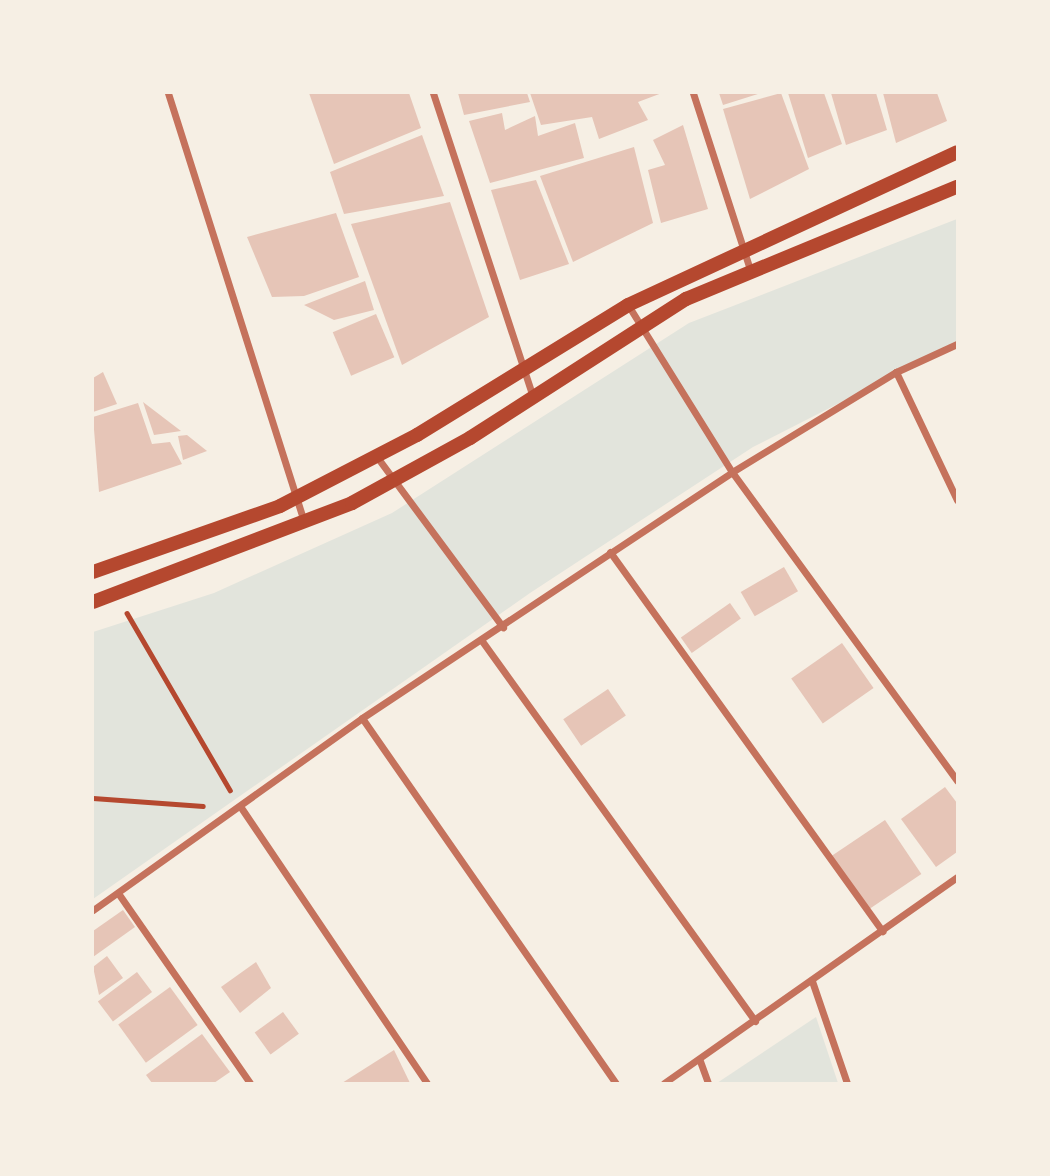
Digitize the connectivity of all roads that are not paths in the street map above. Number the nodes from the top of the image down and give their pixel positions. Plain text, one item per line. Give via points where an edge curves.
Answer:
1 (168, 93) edge
2 (433, 93) edge
3 (693, 93) edge
4 (957, 152) edge
5 (957, 187) edge
6 (743, 247) junction
7 (750, 270) junction
8 (628, 305) junction
9 (640, 324) junction
10 (957, 344) edge
11 (524, 370) junction
12 (896, 372) junction
13 (533, 397) junction
14 (377, 457) junction
15 (732, 472) junction
16 (394, 480) junction
17 (296, 498) junction
18 (957, 500) edge
19 (305, 524) junction
20 (610, 552) junction
21 (93, 572) edge
22 (93, 602) edge
23 (503, 627) junction
24 (482, 641) junction
25 (362, 718) junction
26 (957, 781) edge
27 (242, 808) junction
28 (957, 877) edge
29 (118, 893) junction
30 (93, 910) edge
31 (882, 931) junction
32 (812, 981) junction
33 (755, 1021) junction
34 (700, 1061) junction
35 (250, 1083) edge
36 (427, 1083) edge
37 (615, 1083) edge
38 (664, 1083) edge
39 (708, 1083) edge
40 (847, 1083) edge

1 - 17 street
2 - 11 street
3 - 6 street
4 - 6 main road
5 - 7 main road
6 - 7 street
6 - 8 main road
7 - 9 main road
8 - 9 street
8 - 11 main road
9 - 13 main road
9 - 15 street
10 - 12 street
11 - 13 street
11 - 14 main road
12 - 15 street
12 - 18 street
13 - 16 main road
14 - 16 street
14 - 17 main road
15 - 20 street
15 - 26 street
16 - 19 main road
16 - 23 street
17 - 19 street
17 - 21 main road
19 - 22 main road
20 - 23 street
20 - 31 street
23 - 24 street
24 - 25 street
24 - 33 street
25 - 27 street
25 - 37 street
27 - 29 street
27 - 36 street
28 - 31 street
29 - 30 street
29 - 35 street
31 - 32 street
32 - 33 street
32 - 40 street
33 - 34 street
34 - 38 street
34 - 39 street

